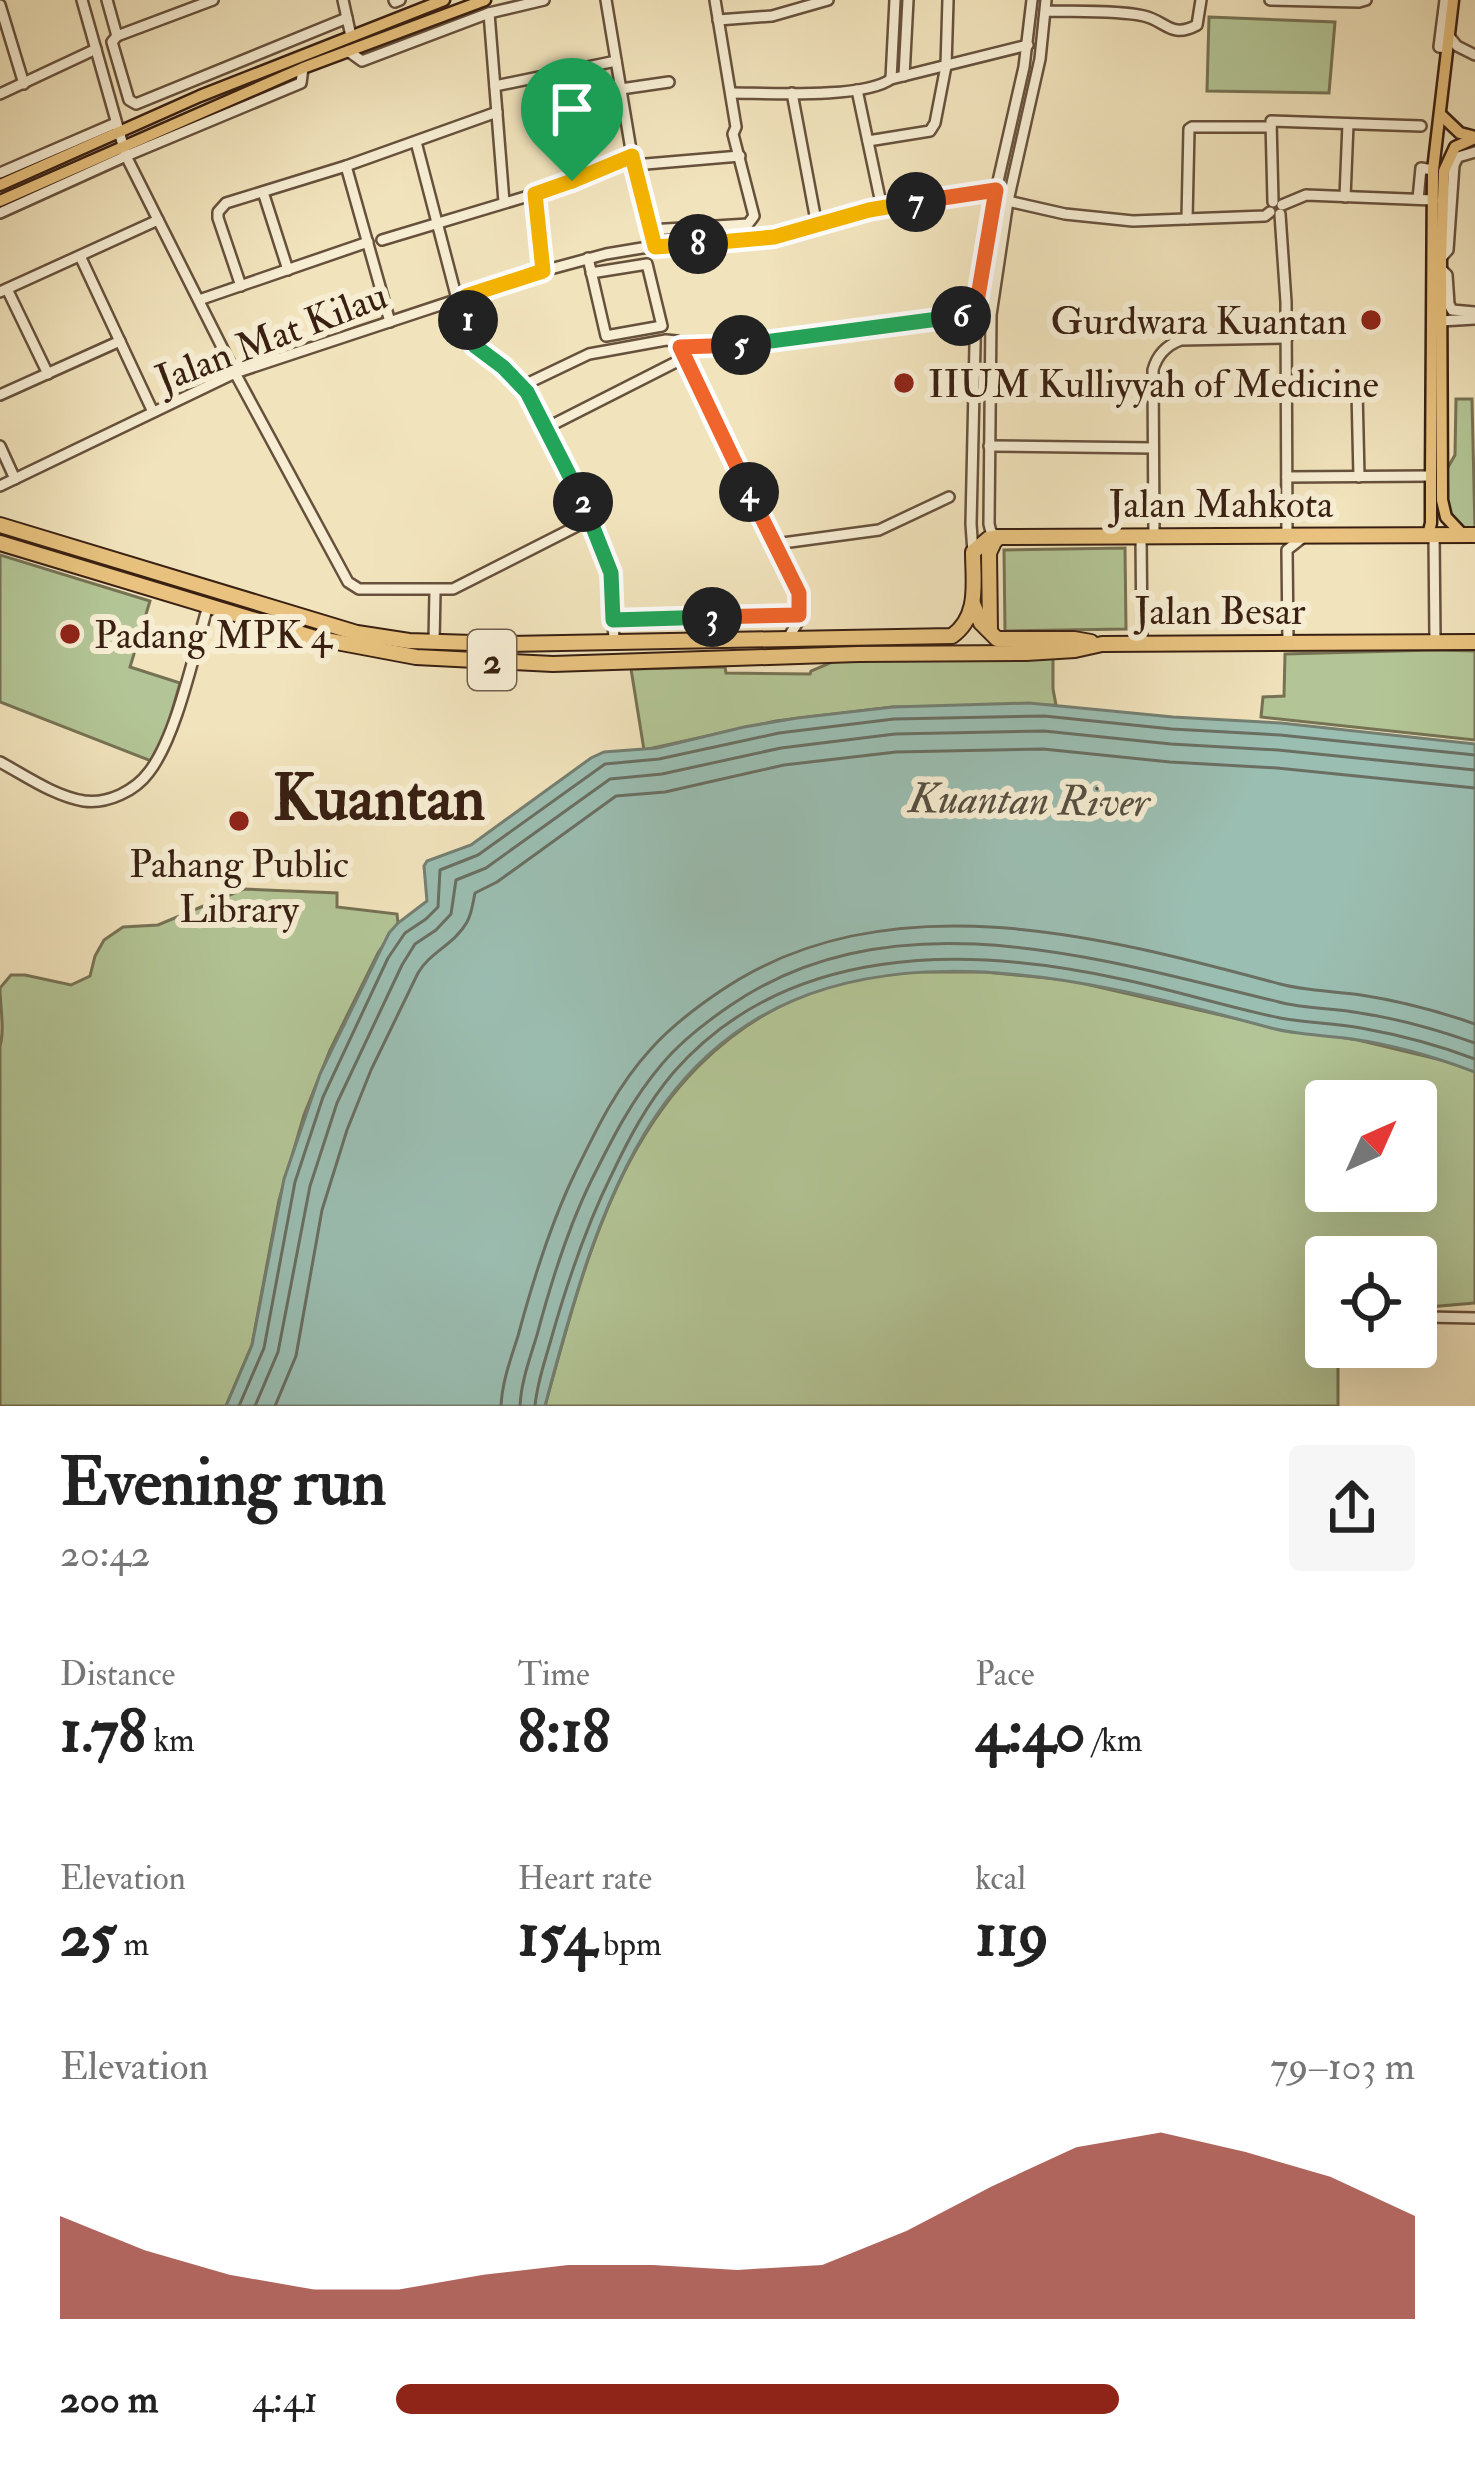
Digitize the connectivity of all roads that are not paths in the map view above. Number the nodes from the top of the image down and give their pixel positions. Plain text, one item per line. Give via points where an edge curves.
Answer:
1 (82, 0) edge
2 (107, 0) edge
3 (213, 0) edge
4 (343, 0) edge
5 (443, 0) edge
6 (485, 0) edge
7 (544, 0) edge
8 (606, 0) edge
9 (715, 0) edge
10 (828, 0) edge
11 (895, 0) edge
12 (908, 0) edge
13 (948, 0) edge
14 (1031, 0) edge
15 (1201, 0) edge
16 (1270, 0) edge
17 (1450, 0) edge
18 (1365, 1) edge
19 (1046, 5) edge
20 (0, 8) edge
21 (489, 14) junction
22 (1270, 18) dead end
23 (347, 19) junction
24 (718, 20) junction
25 (117, 36) junction
26 (351, 36) junction
27 (1445, 44) junction
28 (1028, 45) junction
29 (96, 49) junction
30 (348, 50) junction
31 (1475, 55) edge
32 (616, 61) junction
33 (946, 65) junction
34 (904, 76) junction
35 (891, 79) junction
36 (196, 80) junction
37 (669, 82) dead end
38 (24, 83) junction
39 (495, 86) junction
40 (621, 89) junction
41 (857, 91) junction
42 (731, 93) junction
43 (792, 93) junction
44 (0, 94) edge
45 (200, 96) junction
46 (497, 112) junction
47 (1440, 114) junction
48 (1348, 124) junction
49 (1421, 126) dead end
50 (1271, 127) junction
51 (117, 128) junction
52 (1475, 137) edge
53 (868, 141) junction
54 (416, 142) junction
55 (565, 144) dead end
56 (124, 151) junction
57 (1475, 152) edge
58 (740, 156) junction
59 (633, 160) junction
60 (346, 166) junction
61 (1438, 170) junction
62 (0, 173) edge
63 (572, 181) junction
64 (0, 185) edge
65 (996, 190) junction
66 (262, 192) junction
67 (535, 194) junction
68 (1345, 197) junction
69 (1418, 199) junction
70 (1432, 200) junction
71 (0, 201) edge
72 (1008, 201) junction
73 (504, 202) junction
74 (882, 208) junction
75 (1276, 208) junction
76 (0, 213) edge
77 (1187, 219) junction
78 (158, 220) junction
79 (437, 223) junction
80 (817, 226) junction
81 (650, 230) junction
82 (382, 240) dead end
83 (368, 242) junction
84 (655, 247) junction
85 (80, 256) junction
86 (588, 258) junction
87 (1441, 264) junction
88 (288, 270) junction
89 (543, 271) junction
90 (591, 273) junction
91 (241, 286) junction
92 (3, 291) edge
93 (462, 298) junction
94 (199, 300) junction
95 (975, 314) junction
96 (1475, 316) edge
97 (1442, 320) junction
98 (390, 322) junction
99 (1287, 338) junction
100 (120, 341) junction
101 (682, 353) junction
102 (235, 373) junction
103 (48, 374) junction
104 (522, 386) junction
105 (1287, 391) junction
106 (0, 395) edge
107 (154, 412) junction
108 (546, 428) junction
109 (974, 428) junction
110 (989, 429) junction
111 (0, 446) edge
112 (989, 446) junction
113 (1153, 448) junction
114 (9, 474) edge
115 (1288, 476) junction
116 (1431, 476) junction
117 (1358, 477) junction
118 (0, 486) edge
119 (949, 497) dead end
120 (590, 519) junction
121 (970, 524) junction
122 (989, 524) junction
123 (0, 525) edge
124 (1431, 535) junction
125 (1469, 535) edge
126 (1147, 536) junction
127 (1305, 536) junction
128 (1000, 537) junction
129 (1287, 537) junction
130 (0, 543) edge
131 (775, 544) junction
132 (973, 552) junction
133 (435, 591) junction
134 (973, 604) junction
135 (208, 606) junction
136 (799, 615) junction
137 (613, 622) junction
138 (992, 635) junction
139 (786, 640) junction
140 (804, 640) junction
141 (1436, 640) junction
142 (1475, 641) edge
143 (614, 642) junction
144 (1288, 642) junction
145 (434, 643) junction
146 (577, 643) junction
147 (1142, 643) junction
148 (558, 644) junction
149 (1102, 644) junction
150 (821, 655) junction
151 (783, 656) junction
152 (599, 662) junction
153 (0, 762) edge
154 (1437, 1317) edge
155 (1475, 1318) edge

1 - 29 street
2 - 25 street
3 - 25 street
4 - 23 street
5 - 26 main road
6 - 30 main road
7 - 21 street
8 - 32 street
9 - 24 street
10 - 24 street
11 - 35 street
12 - 34 street
13 - 33 street
14 - 28 street
15 - 19 street via 1196,28 1169,30 1147,16
16 - 18 street
16 - 22 street
17 - 27 main road
19 - 72 street
20 - 38 street
21 - 30 street via 362,61
21 - 39 street
23 - 26 street
23 - 36 street
24 - 42 street
25 - 36 street via 112,42 132,103
26 - 45 main road
27 - 31 street
27 - 47 main road
28 - 33 street
28 - 65 street
29 - 38 street
29 - 51 street
30 - 56 main road
32 - 39 street
32 - 40 street
33 - 34 street
33 - 53 street via 930,131
34 - 35 street
35 - 41 street
36 - 45 street
37 - 40 street
38 - 44 street
39 - 46 street
40 - 59 street
41 - 43 street
41 - 53 street
42 - 43 street
42 - 58 street
43 - 80 street
45 - 51 main road
46 - 54 street
46 - 73 street
47 - 52 main road
47 - 61 main road
48 - 49 street
48 - 50 street
48 - 68 street
50 - 75 street
50 - 77 street via 1189,129
51 - 56 street
51 - 62 street
51 - 64 main road
52 - 61 main road
53 - 74 street
54 - 60 street
54 - 79 street
55 - 63 street
56 - 71 main road
56 - 76 street
56 - 78 street
57 - 87 street via 1454,165
58 - 59 street
58 - 81 street via 753,221
59 - 63 street
59 - 81 street
60 - 66 street
60 - 83 street
61 - 69 street via 1421,168
61 - 70 main road
61 - 87 main road
63 - 67 street
65 - 74 street, Jalan Mat Kilau
65 - 95 street
66 - 88 street
66 - 91 street via 222,206 218,218
67 - 73 street
67 - 89 street
68 - 69 street
68 - 75 street via 1306,195
69 - 70 street
70 - 116 main road
72 - 77 street via 1094,218
72 - 110 street via 991,315
73 - 79 street
74 - 80 street, Jalan Mat Kilau
75 - 77 street via 1264,216
75 - 99 street
78 - 85 street
78 - 94 street
79 - 82 street
79 - 93 street
80 - 84 street, Jalan Mat Kilau
81 - 84 street
83 - 88 street
83 - 98 street
84 - 86 street, Jalan Mat Kilau
85 - 92 street
85 - 100 street
86 - 89 street, Jalan Mat Kilau
86 - 90 street
87 - 96 street via 1452,310
87 - 97 main road
88 - 91 street
89 - 93 street, Jalan Mat Kilau
90 - 90 street via 606,335 662,326 647,264
91 - 94 street
92 - 103 street
93 - 98 street, Jalan Mat Kilau
93 - 104 street via 475,346
94 - 102 street
95 - 101 street
95 - 109 street
96 - 97 street
97 - 125 main road via 1443,510
98 - 102 street, Jalan Mat Kilau
99 - 105 street
99 - 113 street via 1181,340 1162,352 1153,370
100 - 103 street
100 - 107 street
101 - 104 street via 672,339 589,354
101 - 108 street
101 - 131 street
102 - 107 street, Jalan Mat Kilau
102 - 133 street via 348,582
103 - 106 street
104 - 108 street
105 - 115 street
105 - 117 street via 1358,391
107 - 114 street, Jalan Mat Kilau
108 - 120 street
109 - 110 street
109 - 121 street
110 - 112 street
111 - 114 street
112 - 113 street
112 - 122 street
113 - 126 street
114 - 118 street, Jalan Mat Kilau
115 - 117 street
115 - 129 street
116 - 117 street
116 - 124 main road
119 - 131 street via 879,530
120 - 133 street via 463,585
120 - 137 street via 611,573
121 - 122 street
121 - 132 street
122 - 128 street
123 - 145 highway, 2 via 319,623
124 - 125 highway, Jalan Mahkota
124 - 127 highway, Jalan Mahkota
124 - 141 street
126 - 128 highway, Jalan Mahkota
126 - 129 highway, Jalan Mahkota
126 - 147 street
127 - 129 highway, Jalan Mahkota
127 - 144 street via 1287,550
128 - 132 highway, Jalan Mahkota
128 - 138 highway via 989,553
130 - 135 highway, 2
131 - 136 street via 799,593
132 - 134 highway
133 - 145 street
134 - 138 highway
134 - 140 highway, 2 via 952,636
135 - 152 highway, 2 via 395,655
135 - 153 street via 168,736 135,785 88,801
136 - 137 street
136 - 139 street
136 - 140 street
137 - 143 street
137 - 146 street via 601,636
138 - 149 highway
139 - 140 highway, 2
139 - 143 highway, 2
140 - 150 highway
140 - 151 highway
141 - 142 highway, Jalan Besar / 2
141 - 144 highway, Jalan Besar / 2
143 - 146 highway, 2
144 - 147 highway, Jalan Besar / 2
145 - 148 highway, 2
146 - 148 highway, 2
147 - 149 highway, Jalan Besar / 2
148 - 152 highway via 597,649
149 - 150 highway, Jalan Besar / 2
150 - 151 highway, 2
151 - 152 highway, 2
154 - 155 street

